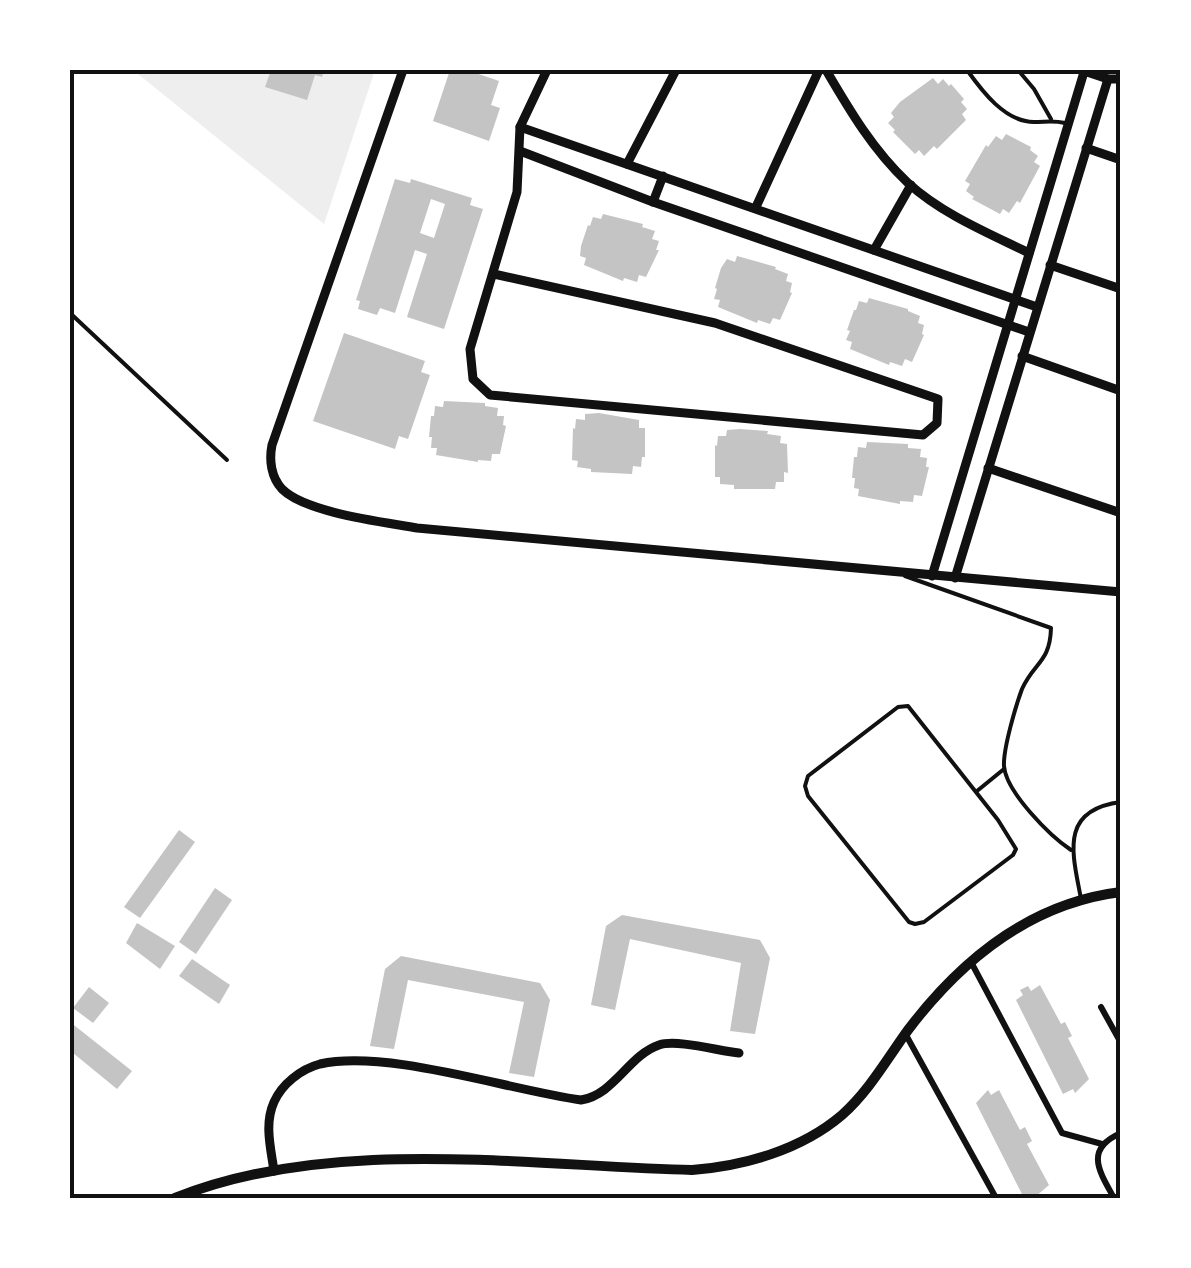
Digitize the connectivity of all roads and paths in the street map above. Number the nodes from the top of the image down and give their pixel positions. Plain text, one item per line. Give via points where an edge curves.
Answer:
1 (403, 70) edge
2 (547, 70) edge
3 (676, 70) edge
4 (818, 70) edge
5 (826, 70) edge
6 (967, 70) edge
7 (1018, 70) edge
8 (1082, 71) edge
9 (1108, 79) junction
10 (1121, 79) edge
11 (1051, 119) junction
12 (1068, 124) junction
13 (520, 127) junction
14 (1086, 148) junction
15 (520, 151) junction
16 (1121, 160) edge
17 (627, 164) junction
18 (663, 176) junction
19 (910, 185) junction
20 (653, 202) junction
21 (756, 207) junction
22 (874, 250) junction
23 (1029, 253) junction
24 (1050, 266) junction
25 (494, 274) junction
26 (1121, 289) edge
27 (1014, 300) junction
28 (1037, 307) junction
29 (70, 313) edge
30 (1006, 324) junction
31 (1029, 332) junction
32 (1022, 356) junction
33 (1121, 391) edge
34 (227, 460) dead end
35 (988, 468) junction
36 (1121, 514) edge
37 (950, 516) junction
38 (972, 522) junction
39 (894, 572) junction
40 (932, 576) junction
41 (955, 578) junction
42 (1121, 592) edge
43 (1004, 769) junction
44 (976, 791) junction
45 (1121, 802) edge
46 (1071, 850) junction
47 (1121, 892) edge
48 (1081, 899) junction
49 (970, 960) junction
50 (1101, 1007) dead end
51 (906, 1034) junction
52 (1121, 1043) edge
53 (739, 1054) dead end
54 (1121, 1133) edge
55 (1102, 1144) junction
56 (274, 1171) junction
57 (176, 1198) edge
58 (996, 1198) edge
59 (1118, 1198) edge

1 - 39 street via 272,445 272,470 284,491 315,506 417,528
2 - 13 street
3 - 17 street
4 - 21 street
5 - 19 street via 856,122
6 - 11 lane via 1007,115
7 - 11 lane
8 - 9 street
8 - 12 street
9 - 10 street
9 - 14 street
11 - 12 lane
12 - 23 street
13 - 15 street
13 - 17 street
14 - 16 street
14 - 24 street
15 - 20 street
15 - 25 street via 517,192
17 - 18 street
18 - 20 street
18 - 21 street
19 - 22 street
19 - 23 street
20 - 30 street
21 - 22 street
22 - 27 street
23 - 27 street
24 - 26 street
24 - 28 street
25 - 25 street via 470,349 473,380 490,395 923,435 938,422 938,399 715,322
27 - 28 street
27 - 30 street
28 - 31 street
29 - 34 lane
30 - 31 street
30 - 37 street
31 - 32 street
32 - 33 street
32 - 35 street
35 - 36 street
35 - 38 street
37 - 38 street
37 - 40 street
38 - 41 street
39 - 40 street
39 - 43 lane via 1052,628 1050,650 1023,687
40 - 41 street
41 - 42 street
43 - 44 lane
43 - 46 lane via 1048,835
44 - 44 lane via 1014,841 1015,852 916,924 804,786 808,776 905,705
45 - 46 lane via 1084,818
46 - 48 lane
47 - 48 street
48 - 49 street via 1025,922
49 - 51 street
49 - 55 street via 1062,1132
50 - 52 street
51 - 56 street via 856,1101 828,1126 729,1167 401,1160
51 - 58 street
53 - 56 street via 664,1044 598,1095 581,1100 408,1067 317,1064 287,1083 272,1108
54 - 55 street
55 - 59 street via 1098,1165
56 - 57 street

